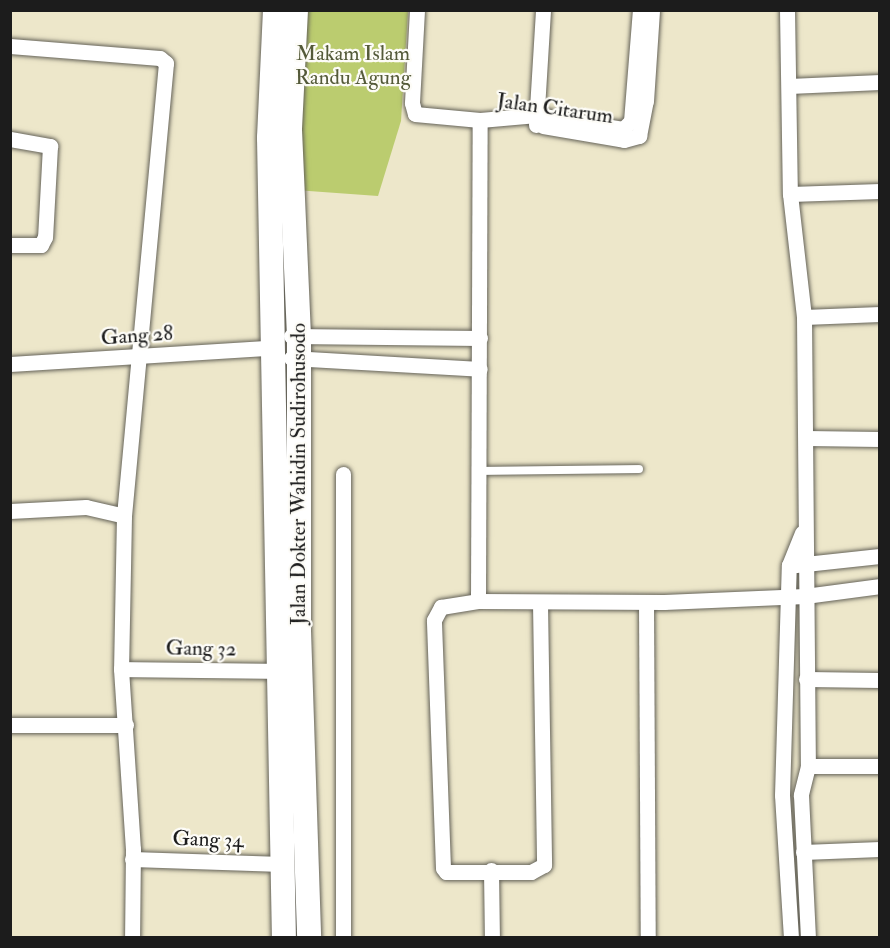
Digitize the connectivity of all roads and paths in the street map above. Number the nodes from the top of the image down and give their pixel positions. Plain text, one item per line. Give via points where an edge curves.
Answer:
1 (275, 10) edge
2 (296, 10) edge
3 (417, 10) edge
4 (543, 10) edge
5 (640, 10) edge
6 (652, 10) edge
7 (787, 10) edge
8 (10, 46) edge
9 (879, 82) edge
10 (789, 86) junction
11 (480, 120) junction
12 (537, 120) junction
13 (582, 128) junction
14 (10, 139) edge
15 (879, 191) edge
16 (790, 194) junction
17 (10, 245) edge
18 (879, 314) edge
19 (804, 317) junction
20 (393, 337) junction
21 (480, 338) junction
22 (272, 347) junction
23 (299, 347) junction
24 (136, 357) junction
25 (391, 363) junction
26 (10, 364) edge
27 (480, 369) junction
28 (806, 438) junction
29 (879, 439) edge
30 (639, 469) dead end
31 (479, 471) junction
32 (343, 474) dead end
33 (10, 511) edge
34 (124, 516) junction
35 (805, 525) junction
36 (879, 556) edge
37 (789, 565) junction
38 (805, 565) junction
39 (879, 586) edge
40 (797, 595) junction
41 (478, 601) junction
42 (646, 602) junction
43 (540, 603) junction
44 (121, 669) junction
45 (279, 671) junction
46 (806, 679) junction
47 (879, 680) edge
48 (10, 725) edge
49 (126, 725) junction
50 (808, 766) junction
51 (879, 766) edge
52 (782, 795) junction
53 (801, 795) junction
54 (879, 849) edge
55 (803, 852) junction
56 (133, 854) junction
57 (282, 859) junction
58 (491, 870) junction
59 (132, 938) edge
60 (284, 938) edge
61 (309, 938) edge
62 (344, 938) edge
63 (492, 938) edge
64 (648, 938) edge
65 (791, 938) edge
66 (808, 938) edge

1 - 22 highway, Jalan Dokter Wahidin Sudirohusodo via 269,138
2 - 23 highway, Jalan Dokter Wahidin Sudirohusodo via 290,130
3 - 11 street, Jalan Citarum via 413,111 417,115
4 - 12 street
5 - 13 street via 630,124 623,129
6 - 13 street, Jalan Citarum via 645,110 639,136 624,140
7 - 10 street
8 - 24 street via 160,58 166,63
9 - 10 street
10 - 16 street
11 - 12 street, Jalan Citarum
11 - 21 street
12 - 13 street, Jalan Citarum
14 - 17 street via 50,146 45,237 41,245
15 - 16 street
16 - 19 street
18 - 19 street
19 - 28 street
20 - 21 street
20 - 23 street
20 - 25 street
21 - 27 street
22 - 23 street
22 - 23 street
22 - 24 street, Gang 28
22 - 45 highway, Jalan Dokter Wahidin Sudirohusodo
23 - 25 street
23 - 61 highway, Jalan Dokter Wahidin Sudirohusodo via 299,631
24 - 26 street, Gang 28
24 - 34 street
25 - 27 street
27 - 31 street
28 - 29 street
28 - 35 street
30 - 31 lane
31 - 41 street
32 - 62 street
33 - 34 street via 86,507
34 - 44 street
35 - 37 street
35 - 38 street
36 - 38 street
37 - 38 street
37 - 40 street
38 - 40 street
39 - 40 street
40 - 42 street
40 - 46 street
40 - 52 street
41 - 43 street
41 - 58 street via 441,607 434,620 443,868 448,872
42 - 43 street
42 - 64 street
43 - 58 street via 544,865 536,871
44 - 45 street, Gang 32
44 - 49 street
45 - 57 highway, Jalan Dokter Wahidin Sudirohusodo
46 - 47 street
46 - 50 street
48 - 49 street
49 - 56 street
50 - 51 street
50 - 53 street
52 - 53 street
52 - 65 street
53 - 55 street
54 - 55 street
55 - 66 street
56 - 57 street, Gang 34
56 - 59 street
57 - 60 highway, Jalan Dokter Wahidin Sudirohusodo
58 - 63 street

